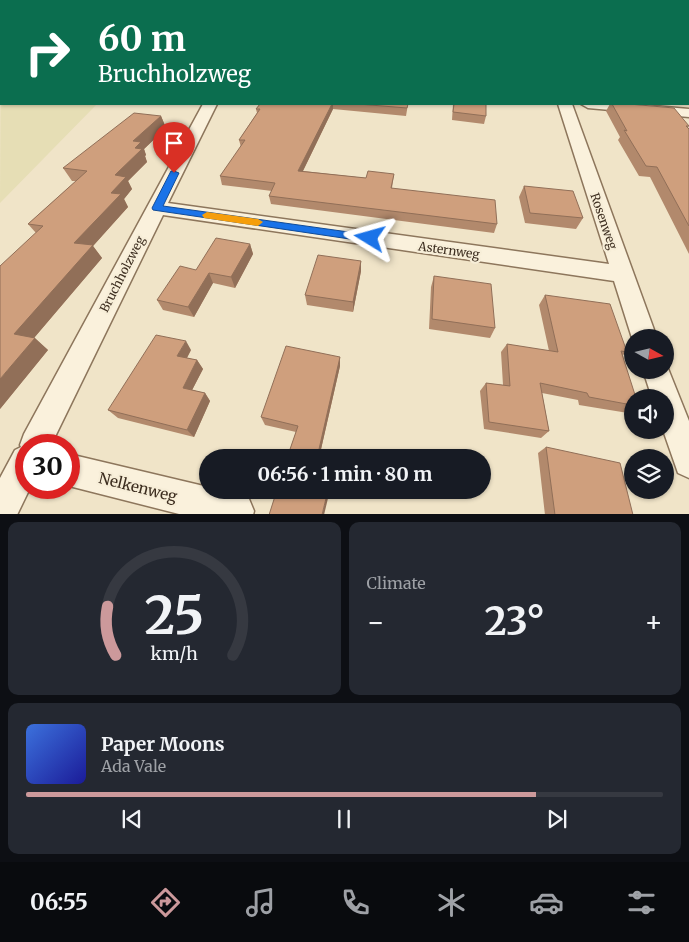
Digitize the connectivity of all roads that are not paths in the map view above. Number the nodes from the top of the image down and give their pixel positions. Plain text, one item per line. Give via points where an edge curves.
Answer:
1 (209, 105) edge
2 (565, 105) edge
3 (599, 105) edge
4 (689, 113) edge
5 (157, 208) junction
6 (622, 274) junction
7 (642, 329) edge
8 (659, 379) edge
9 (40, 434) edge
10 (689, 462) edge
11 (80, 473) edge
12 (15, 483) edge
13 (237, 511) dead end
14 (0, 513) edge

1 - 5 street, Bruchholzweg
2 - 6 street, Rosenweg
3 - 4 street
5 - 6 street, Asternweg
5 - 9 street, Bruchholzweg
6 - 7 street, Rosenweg
8 - 10 street
11 - 13 street, Nelkenweg
12 - 14 street

